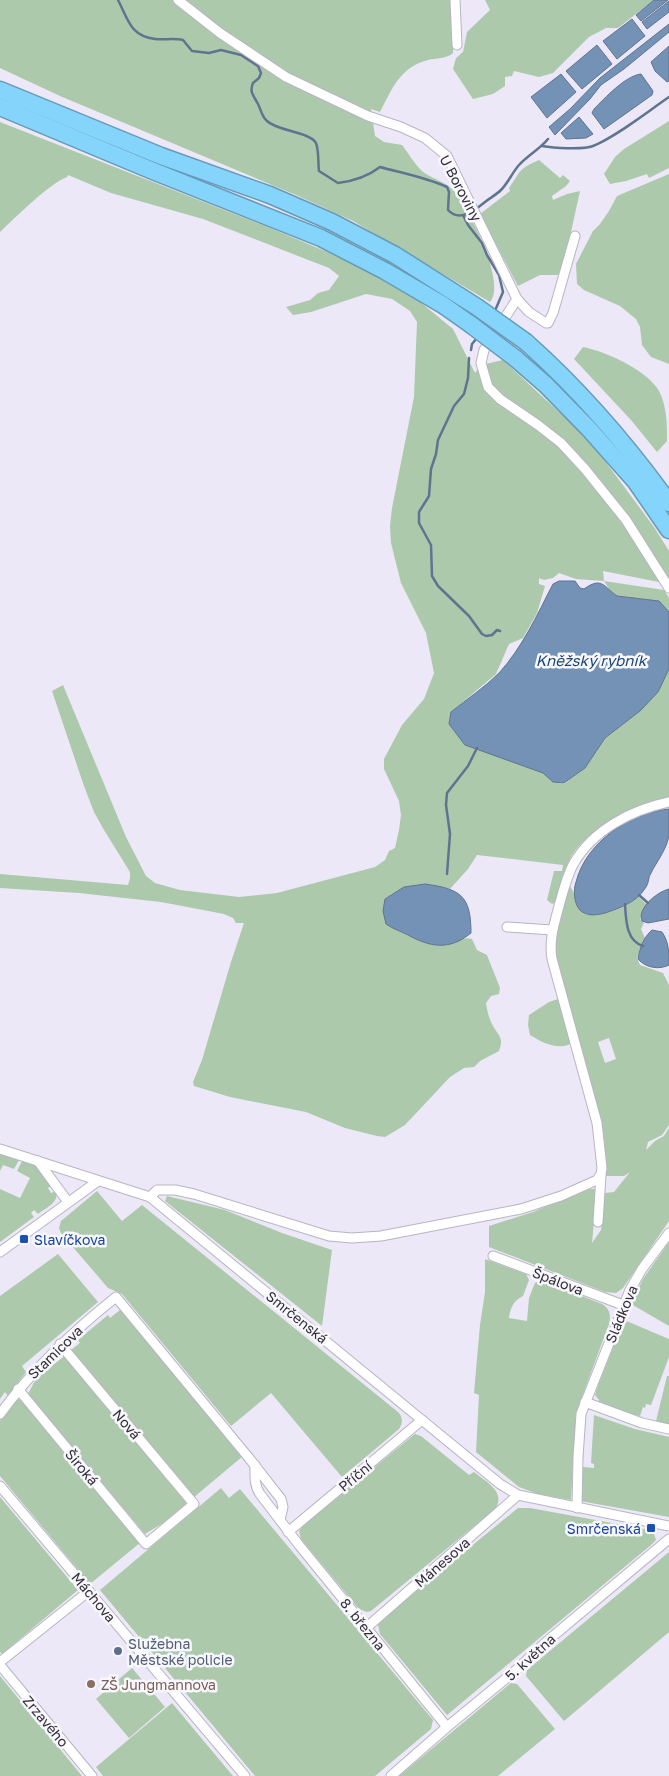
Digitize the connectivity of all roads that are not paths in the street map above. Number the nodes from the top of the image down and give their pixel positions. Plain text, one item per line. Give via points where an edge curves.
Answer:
1 (178, 0) edge
2 (456, 0) edge
3 (457, 45) dead end
4 (0, 90) edge
5 (0, 107) edge
6 (575, 236) dead end
7 (517, 299) junction
8 (669, 503) edge
9 (669, 530) edge
10 (669, 588) edge
11 (669, 802) edge
12 (507, 927) dead end
13 (552, 930) junction
14 (0, 1149) edge
15 (38, 1161) junction
16 (601, 1174) junction
17 (98, 1181) junction
18 (150, 1197) junction
19 (68, 1202) junction
20 (598, 1222) dead end
21 (669, 1233) edge
22 (0, 1252) edge
23 (493, 1256) dead end
24 (623, 1305) junction
25 (60, 1344) junction
26 (18, 1389) junction
27 (585, 1402) junction
28 (0, 1414) edge
29 (422, 1420) junction
30 (669, 1429) edge
31 (255, 1465) junction
32 (0, 1486) edge
33 (518, 1495) junction
34 (577, 1508) junction
35 (280, 1520) junction
36 (669, 1526) edge
37 (288, 1532) junction
38 (669, 1539) edge
39 (146, 1544) joint
40 (89, 1591) junction
41 (366, 1628) junction
42 (0, 1664) edge
43 (447, 1727) junction
44 (92, 1776) edge
45 (245, 1776) edge
46 (391, 1776) edge

1 - 7 street, U Boroviny via 286,77 435,145 447,156
2 - 3 street
4 - 8 highway, bridge via 160,156 270,195 332,222 395,256 526,342 600,415
5 - 9 highway, bridge via 321,238 385,270 444,305 546,384 636,482
6 - 7 street, U Boroviny via 560,294 548,323 529,312
7 - 10 street via 484,350 481,363 488,387 561,443 585,469 626,520
11 - 13 street via 611,825 585,847 574,864
12 - 13 street
13 - 16 street via 552,959 597,1124
14 - 15 street, Smrčenská
15 - 17 street, Smrčenská
15 - 19 street
16 - 18 street via 597,1180 561,1196 521,1209 381,1236 352,1238 329,1236 175,1190 157,1190
16 - 20 street
17 - 18 street, Smrčenská
17 - 19 street
18 - 29 street, Smrčenská
19 - 22 street
21 - 24 street, Sládkova via 642,1269
23 - 24 street, Špálova
24 - 27 street, Sládkova
25 - 26 street, Stamicova
25 - 31 street, Stamicova via 116,1297
25 - 39 street, Nová via 194,1504
26 - 28 street, Stamicova
26 - 39 street, Široká
27 - 30 street via 642,1423
27 - 34 street, Sládkova via 581,1414
29 - 33 street, Smrčenská
29 - 37 street, Příční
31 - 35 street, 8. března via 256,1489
31 - 35 street via 281,1499
32 - 40 street, Máchova
33 - 34 street, Smrčenská
33 - 41 street, Mánesova
34 - 36 street, Smrčenská
35 - 37 street, 8. března
37 - 41 street, 8. března
38 - 43 street, 5. května
40 - 42 street
40 - 45 street, Máchova
41 - 43 street, 8. března
42 - 44 street, Zrzavého
43 - 46 street, 5. května

